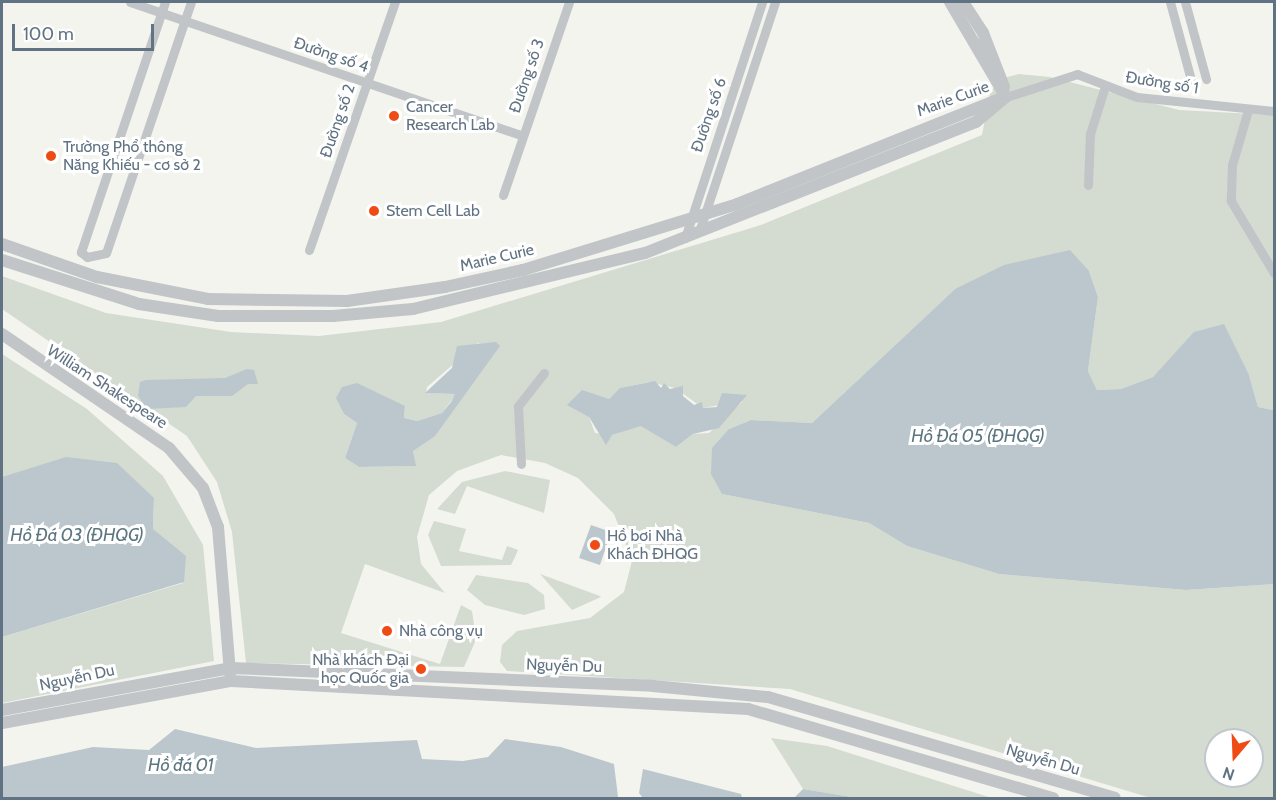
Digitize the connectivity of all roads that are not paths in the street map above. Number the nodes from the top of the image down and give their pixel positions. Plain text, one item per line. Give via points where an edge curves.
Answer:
1 (130, 2) edge
2 (165, 2) edge
3 (191, 2) edge
4 (394, 2) edge
5 (569, 2) edge
6 (762, 2) edge
7 (775, 2) edge
8 (950, 2) edge
9 (963, 2) edge
10 (1170, 2) edge
11 (1185, 2) edge
12 (162, 12) junction
13 (185, 20) junction
14 (1206, 79) dead end
15 (1191, 80) dead end
16 (367, 82) junction
17 (1105, 86) junction
18 (1006, 97) junction
19 (1248, 110) junction
20 (1275, 111) edge
21 (523, 136) junction
22 (1088, 185) dead end
23 (503, 195) dead end
24 (696, 214) junction
25 (699, 232) junction
26 (685, 238) junction
27 (2, 244) edge
28 (309, 250) dead end
29 (2, 260) edge
30 (1275, 273) edge
31 (445, 287) junction
32 (446, 301) junction
33 (2, 334) edge
34 (544, 374) dead end
35 (521, 464) dead end
36 (230, 668) junction
37 (231, 681) junction
38 (768, 697) junction
39 (2, 711) edge
40 (767, 711) junction
41 (2, 723) edge
42 (1053, 798) edge
43 (1115, 798) edge

1 - 12 street, Đường số 4
2 - 12 street
3 - 13 street
4 - 16 street, Đường số 2
5 - 21 street, Đường số 3
6 - 24 street, Đường số 6
7 - 24 street, Đường số 6
8 - 18 street
9 - 18 street via 999,68
10 - 15 street
11 - 14 street
12 - 13 street, Đường số 4
12 - 13 street via 81,252 87,257 106,253
13 - 16 street, Đường số 4
16 - 21 street, Đường số 4
16 - 28 street, Đường số 2
17 - 18 street, Đường số 1 via 1077,74
17 - 19 street, Đường số 1 via 1137,97
17 - 22 street via 1090,134
18 - 24 street, Marie Curie via 737,204
18 - 25 street, Marie Curie via 976,122
19 - 20 street
19 - 30 street via 1232,165 1231,201
21 - 23 street, Đường số 3
24 - 25 street, Đường số 6
24 - 26 street, Đường số 6
24 - 31 street, Marie Curie via 523,270
25 - 26 street, Marie Curie
26 - 32 street, Marie Curie via 645,253
27 - 31 street, Marie Curie via 97,277 208,299 347,301
29 - 32 street, Marie Curie via 140,304 218,316 333,316
31 - 32 street
33 - 36 street, William Shakespeare via 169,448 203,488 218,527
34 - 35 street via 518,406
36 - 37 street, William Shakespeare
36 - 38 street, Nguyễn Du via 653,686
36 - 39 street, Nguyễn Du
37 - 40 street, Nguyễn Du via 483,690
37 - 41 street, Nguyễn Du
38 - 40 street
38 - 43 street, Nguyễn Du
40 - 42 street, Nguyễn Du

